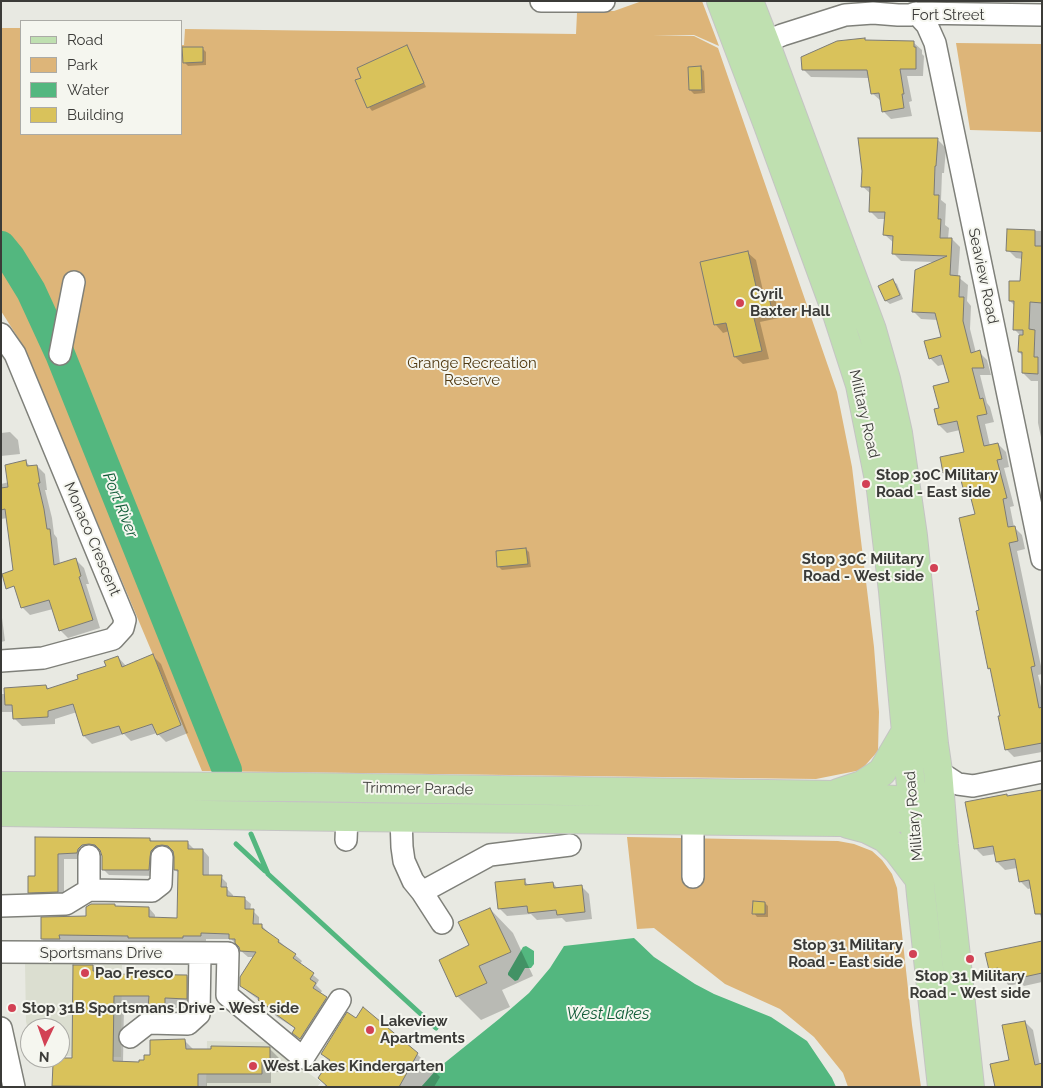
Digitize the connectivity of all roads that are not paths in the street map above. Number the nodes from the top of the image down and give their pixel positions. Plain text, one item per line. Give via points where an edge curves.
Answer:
1 (541, 1) edge
2 (604, 1) edge
3 (721, 1) edge
4 (749, 1) edge
5 (920, 7) edge
6 (1042, 16) edge
7 (765, 42) junction
8 (741, 54) junction
9 (74, 282) dead end
10 (1, 334) edge
11 (60, 354) dead end
12 (1042, 559) edge
13 (1, 661) edge
14 (906, 731) junction
15 (934, 744) junction
16 (938, 771) junction
17 (1042, 772) edge
18 (5, 787) edge
19 (694, 792) junction
20 (834, 794) junction
21 (914, 808) junction
22 (1, 812) edge
23 (401, 817) junction
24 (523, 818) junction
25 (693, 820) junction
26 (839, 822) junction
27 (570, 845) dead end
28 (944, 845) junction
29 (523, 851) junction
30 (89, 856) dead end
31 (162, 856) dead end
32 (693, 877) dead end
33 (920, 880) junction
34 (89, 890) junction
35 (422, 892) junction
36 (1, 906) edge
37 (442, 923) dead end
38 (1, 952) edge
39 (200, 953) junction
40 (340, 1000) dead end
41 (1, 1028) edge
42 (130, 1037) dead end
43 (14, 1087) edge
44 (942, 1087) edge
45 (970, 1087) edge

1 - 2 street
3 - 8 main road, Military Road
4 - 7 main road, Military Road
5 - 6 street, Fort Street
5 - 7 street, Fort Street via 910,15 845,15
5 - 12 street, Seaview Road via 935,43
7 - 8 street, Fort Street
7 - 15 main road, Military Road via 872,330 886,379 898,433 913,536
8 - 14 main road, Military Road via 860,385 881,490
9 - 11 street
10 - 13 street, Monaco Crescent via 15,354 125,620 114,639 43,658
14 - 20 main road, Trimmer Parade via 882,772 862,785
14 - 21 main road, Military Road
15 - 16 main road, Military Road
15 - 21 main road via 923,797
16 - 17 street via 958,784 973,786
16 - 28 main road, Military Road
18 - 19 main road, Trimmer Parade
19 - 20 main road, Trimmer Parade
19 - 25 street
20 - 21 main road, Trimmer Parade via 895,800
21 - 26 main road, Trimmer Parade via 899,818 866,817
21 - 28 main road, Trimmer Parade
21 - 33 main road, Military Road
22 - 23 main road, Trimmer Parade via 347,828
23 - 24 main road, Trimmer Parade
23 - 35 street, Trimmer Parade via 404,861
24 - 25 main road, Trimmer Parade
24 - 29 street
25 - 26 main road, Trimmer Parade
25 - 32 street
26 - 33 main road, Trimmer Parade via 867,829 885,838
27 - 29 street
28 - 45 main road, Military Road
29 - 35 street via 490,855
30 - 34 street
31 - 34 street via 161,884 152,891
33 - 44 main road, Military Road
34 - 36 street via 66,904
35 - 37 street, Trimmer Parade
38 - 39 street, Sportsmans Drive
39 - 40 street, Sportsmans Drive via 228,953 227,995 303,1058
39 - 42 street via 199,1014 188,1024 148,1023
41 - 43 street

